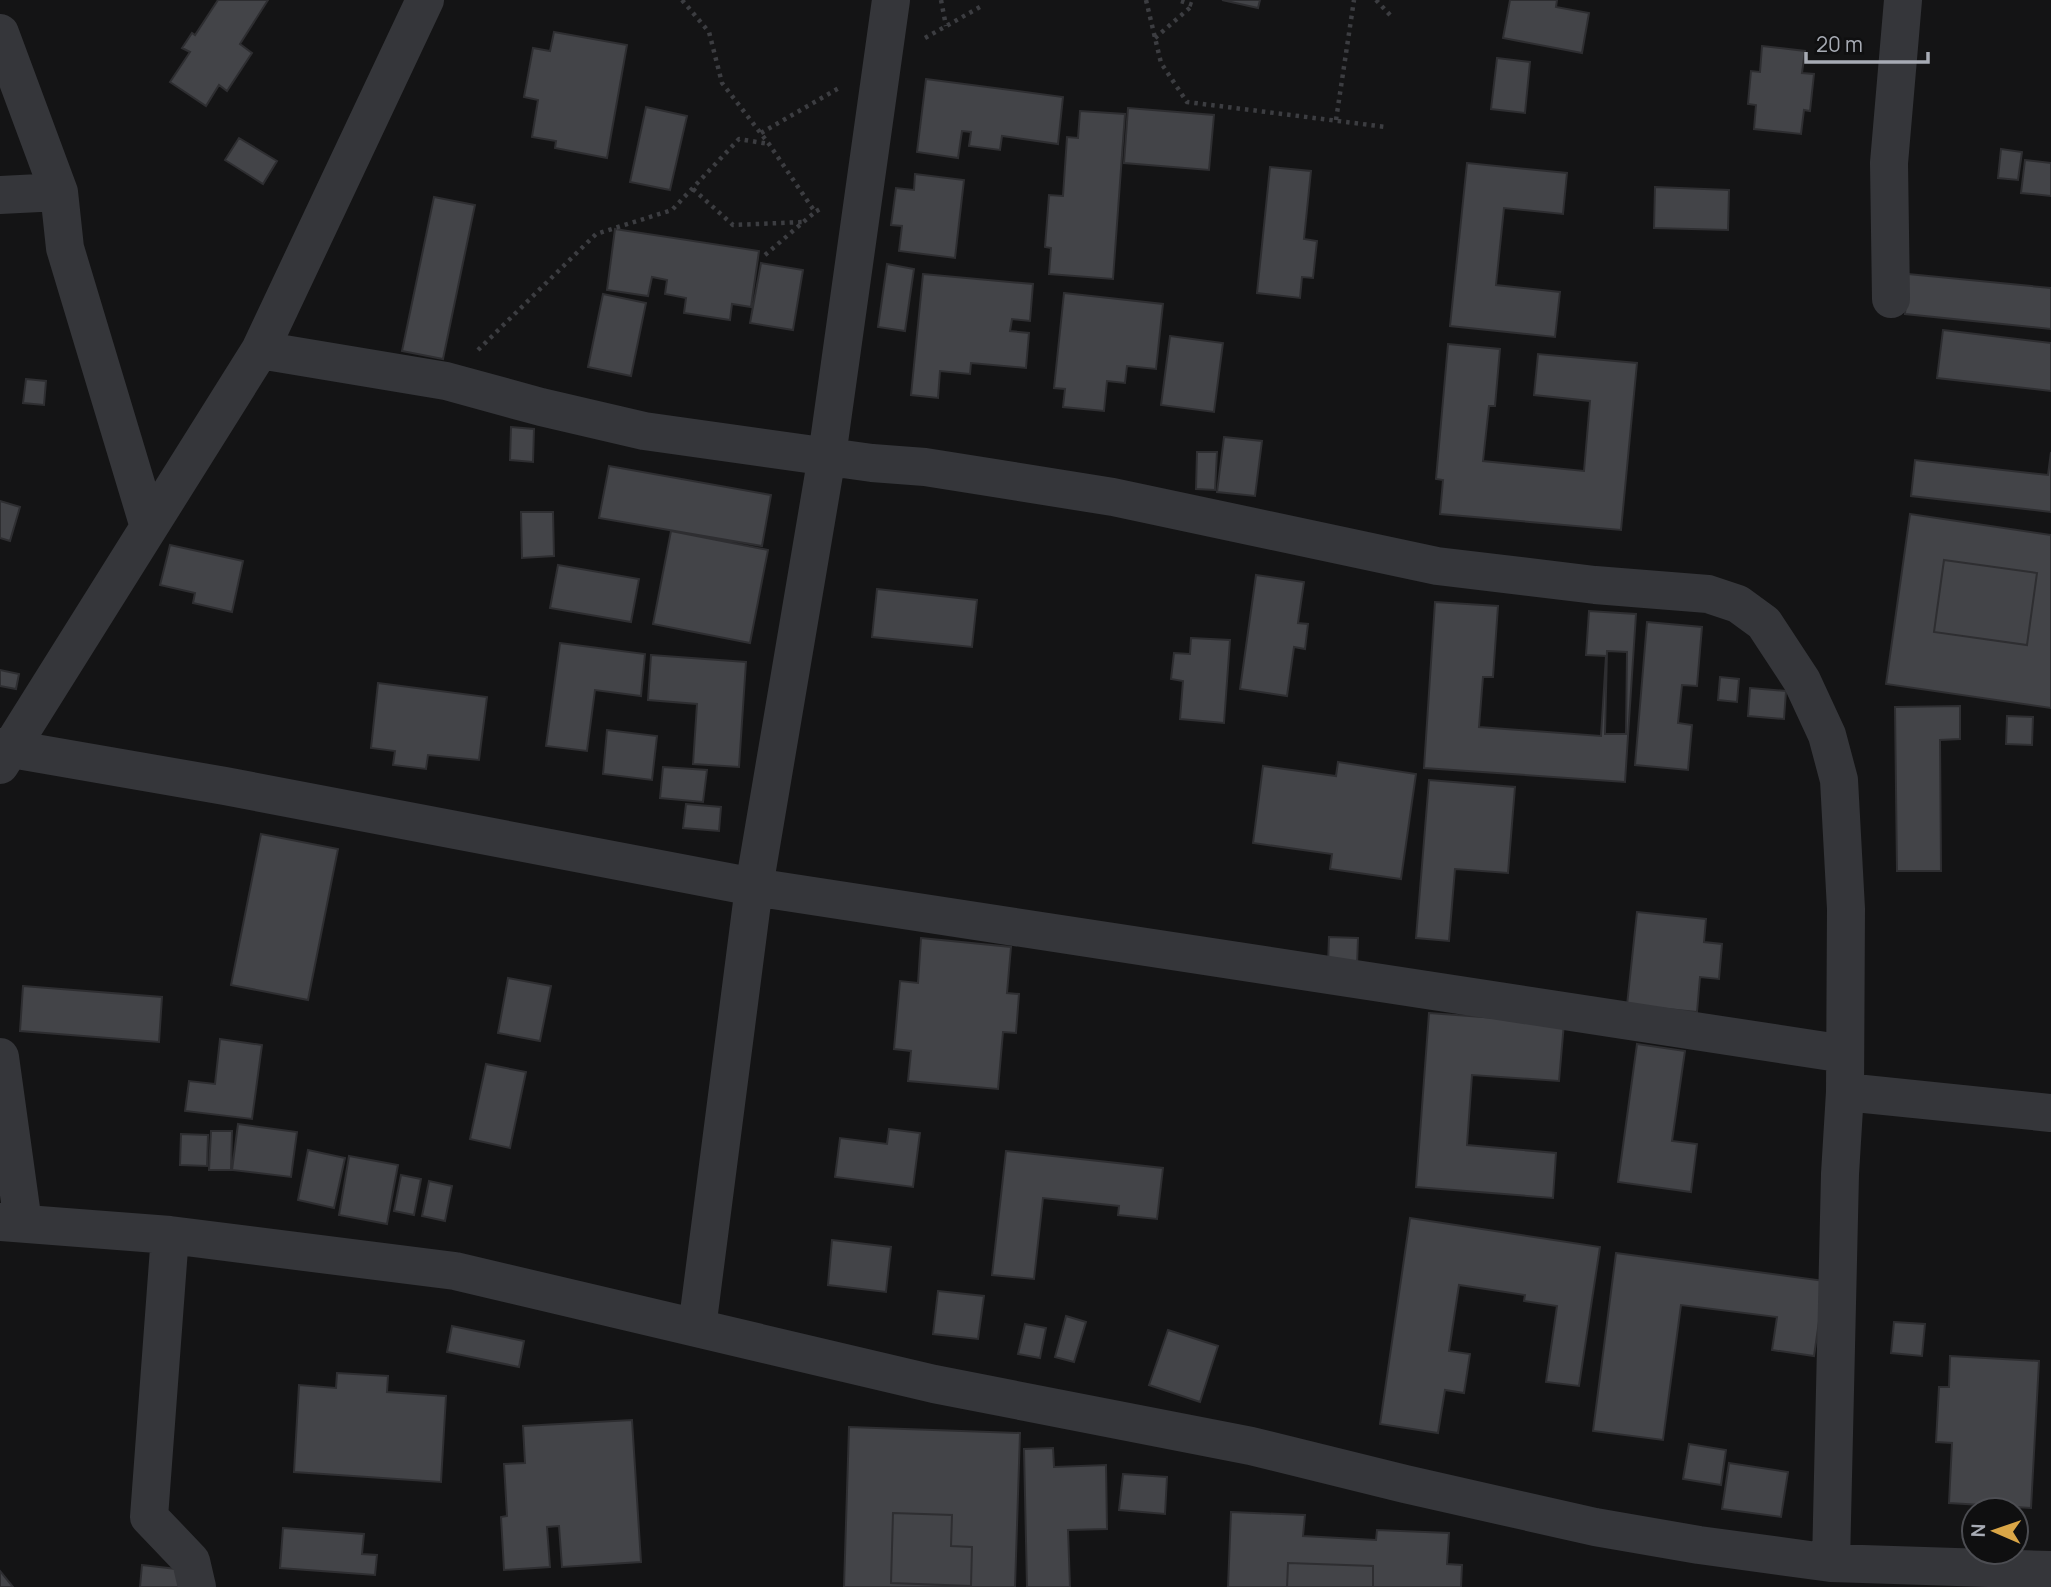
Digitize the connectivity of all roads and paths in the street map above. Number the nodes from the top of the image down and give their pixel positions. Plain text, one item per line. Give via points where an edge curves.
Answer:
1 (425, 0) edge
2 (682, 0) edge
3 (891, 0) edge
4 (941, 0) edge
5 (1146, 0) edge
6 (1178, 0) edge
7 (1354, 0) edge
8 (1376, 0) edge
9 (1903, 0) edge
10 (980, 7) dead end
11 (1391, 16) dead end
12 (946, 26) junction
13 (0, 33) edge
14 (1155, 38) junction
15 (881, 64) junction
16 (1336, 120) junction
17 (1386, 127) dead end
18 (761, 132) junction
19 (769, 144) junction
20 (864, 182) junction
21 (693, 189) junction
22 (59, 192) junction
23 (0, 195) edge
24 (815, 212) junction
25 (804, 222) junction
26 (765, 255) dead end
27 (1891, 299) dead end
28 (260, 350) junction
29 (446, 381) junction
30 (827, 456) junction
31 (149, 527) junction
32 (3, 754) edge
33 (754, 887) junction
34 (1845, 1054) junction
35 (0, 1057) edge
36 (1845, 1092) junction
37 (2051, 1113) edge
38 (12, 1223) edge
39 (170, 1235) junction
40 (696, 1328) junction
41 (1831, 1563) junction
42 (2045, 1576) edge
43 (197, 1587) edge

1 - 28 street
2 - 18 path via 709,32 722,83
3 - 15 street
4 - 12 path
5 - 14 path
6 - 14 path via 1193,5
7 - 16 path
8 - 11 path
9 - 27 street via 1889,163
10 - 12 path
12 - 15 path
13 - 22 street
14 - 16 path via 1161,63 1187,102
15 - 18 path
15 - 20 street
16 - 17 path
18 - 19 path
19 - 21 path via 739,138
19 - 24 path
20 - 24 path
20 - 30 street
21 - 25 path via 733,225
21 - 29 path via 673,210 596,234
22 - 23 street
22 - 31 street via 65,248
24 - 25 path
25 - 26 path
28 - 29 street
28 - 31 street
29 - 30 street via 644,431
30 - 33 street
30 - 34 street via 1113,497 1437,566 1708,594 1738,604 1764,623 1802,681 1827,735 1839,780 1846,909
31 - 32 street
32 - 33 street via 225,786
33 - 34 street
33 - 40 street
34 - 36 street
35 - 38 street
36 - 37 street
36 - 41 street
38 - 39 street
39 - 40 street via 456,1271
39 - 43 street via 149,1517 191,1561
40 - 41 street via 934,1384 1251,1446 1595,1527
41 - 42 street

